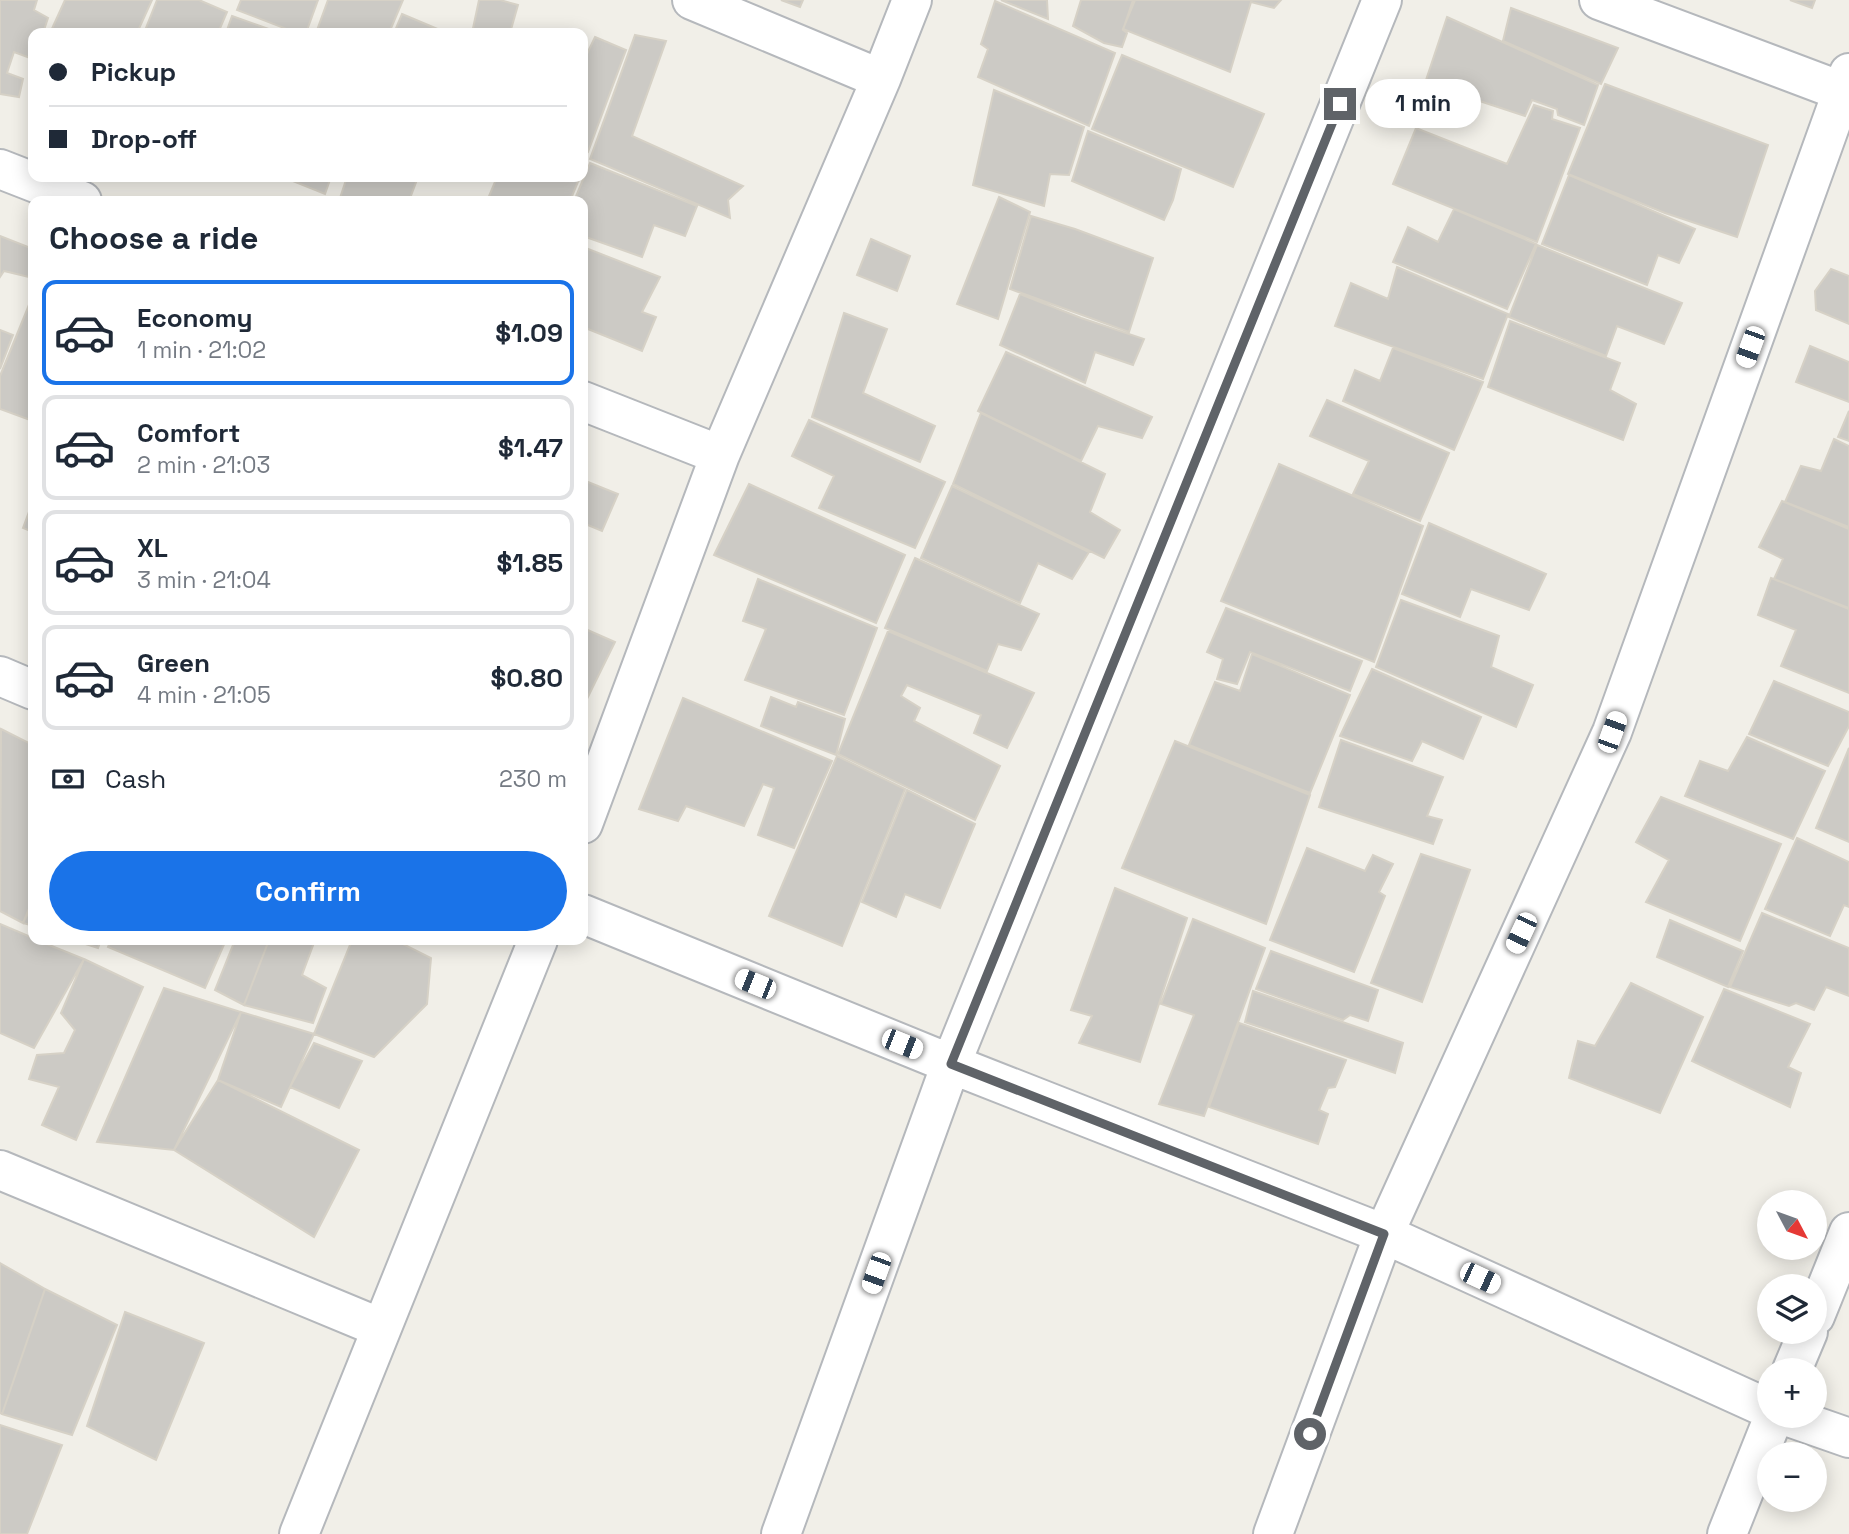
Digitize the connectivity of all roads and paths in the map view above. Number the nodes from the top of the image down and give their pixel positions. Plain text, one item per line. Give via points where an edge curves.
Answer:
1 (692, 0) edge
2 (912, 0) edge
3 (1382, 0) edge
4 (1599, 0) edge
5 (881, 79) junction
6 (1847, 86) edge
7 (0, 169) edge
8 (28, 180) edge
9 (33, 182) edge
10 (69, 196) edge
11 (588, 403) edge
12 (720, 455) junction
13 (0, 676) edge
14 (28, 688) edge
15 (588, 811) edge
16 (588, 916) edge
17 (536, 945) edge
18 (951, 1064) junction
19 (0, 1170) edge
20 (1849, 1232) edge
21 (1384, 1234) junction
22 (1827, 1286) edge
23 (382, 1328) junction
24 (1757, 1404) edge
25 (1769, 1428) edge
26 (1821, 1428) edge
27 (1849, 1438) edge
28 (299, 1534) edge
29 (781, 1534) edge
30 (1273, 1534) edge
31 (1727, 1534) edge

1 - 5 street
2 - 5 street
3 - 18 street
4 - 6 street
5 - 12 street
6 - 21 street via 1612,732
7 - 8 street
9 - 10 street
11 - 12 street
12 - 15 street
13 - 14 street
16 - 18 street
17 - 23 street
18 - 21 street
18 - 29 street
19 - 23 street
20 - 22 street
21 - 24 street
21 - 30 street
23 - 28 street
25 - 31 street
26 - 27 street

